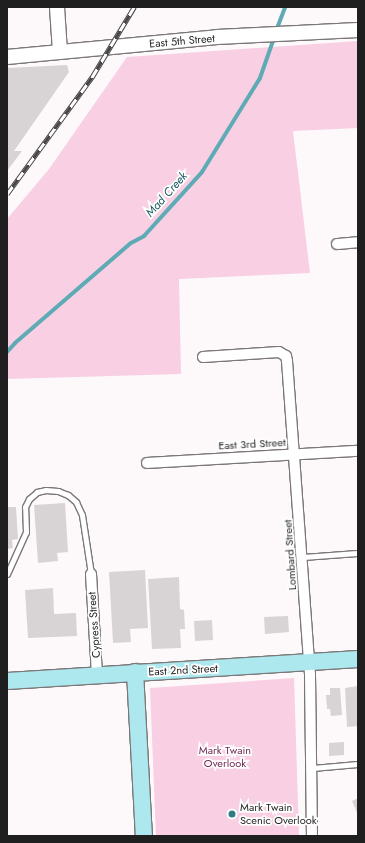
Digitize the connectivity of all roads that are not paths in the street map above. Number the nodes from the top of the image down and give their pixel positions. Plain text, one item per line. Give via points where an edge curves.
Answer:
1 (57, 7) edge
2 (358, 30) edge
3 (60, 52) junction
4 (7, 57) edge
5 (358, 242) edge
6 (336, 244) dead end
7 (203, 356) dead end
8 (358, 451) edge
9 (295, 454) junction
10 (146, 463) dead end
11 (358, 554) edge
12 (302, 556) junction
13 (7, 574) edge
14 (90, 574) joint
15 (358, 659) edge
16 (308, 662) junction
17 (135, 672) junction
18 (97, 675) junction
19 (7, 681) edge
20 (358, 764) edge
21 (312, 768) junction
22 (144, 836) edge
23 (312, 836) edge

1 - 3 street
2 - 3 street, East 5th Street via 217,37
3 - 4 street, East 5th Street
5 - 6 street
7 - 9 street, Lombard Street via 279,352 286,356
8 - 9 street, East 3rd Street
9 - 10 street, East 3rd Street
9 - 12 street, Lombard Street
11 - 12 lane
12 - 16 street, Lombard Street
13 - 14 lane via 26,532 25,507 37,492 46,490 68,494 76,502 82,515
14 - 18 street, Cypress Street
15 - 16 main road, East 2nd Street
16 - 17 main road, East 2nd Street
16 - 21 street, Lombard Street
17 - 18 main road, East 2nd Street
17 - 22 main road
18 - 19 main road, East 2nd Street
20 - 21 lane
21 - 23 street, Lombard Street

